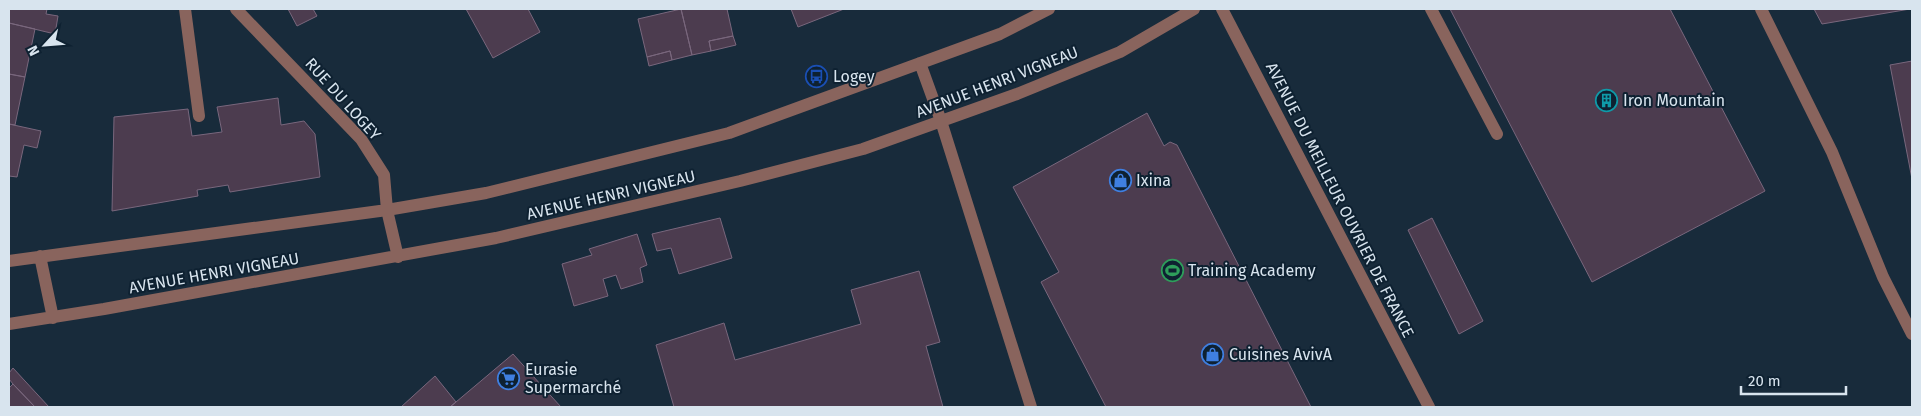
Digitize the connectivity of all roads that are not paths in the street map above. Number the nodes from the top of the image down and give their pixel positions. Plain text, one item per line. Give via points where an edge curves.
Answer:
1 (185, 9) edge
2 (236, 9) edge
3 (1049, 9) edge
4 (1194, 9) edge
5 (1222, 9) edge
6 (1432, 9) edge
7 (1761, 9) edge
8 (920, 63) junction
9 (199, 116) dead end
10 (941, 121) junction
11 (1497, 134) dead end
12 (388, 210) junction
13 (40, 256) junction
14 (398, 257) junction
15 (9, 261) edge
16 (53, 318) junction
17 (9, 324) edge
18 (1912, 334) edge
19 (1031, 407) edge
20 (1429, 407) edge

1 - 9 street
2 - 12 street, RUE DU LOGEY via 361,139 384,175
3 - 8 street, AVENUE HENRI VIGNEAU via 1000,34
4 - 10 street, AVENUE HENRI VIGNEAU via 1120,52
5 - 20 street, AVENUE DU MEILLEUR OUVRIER DE FRANCE
6 - 11 street
7 - 18 street via 1832,152 1883,277
8 - 10 street
8 - 12 street, AVENUE HENRI VIGNEAU via 729,134 486,193
10 - 14 street, AVENUE HENRI VIGNEAU via 863,149 740,181 496,238
10 - 19 street
12 - 13 street, AVENUE HENRI VIGNEAU
12 - 14 street, RUE DU LOGEY
13 - 15 street, AVENUE HENRI VIGNEAU
13 - 16 street
14 - 16 street, AVENUE HENRI VIGNEAU
16 - 17 street, AVENUE HENRI VIGNEAU

